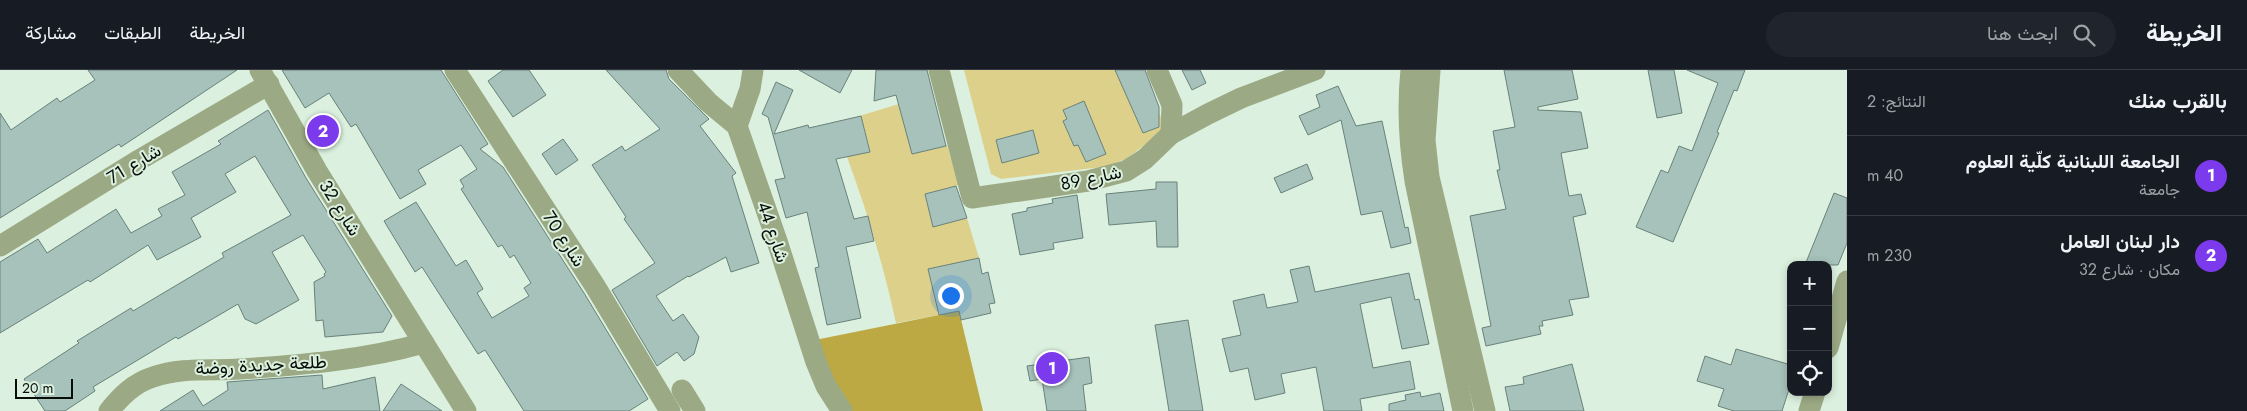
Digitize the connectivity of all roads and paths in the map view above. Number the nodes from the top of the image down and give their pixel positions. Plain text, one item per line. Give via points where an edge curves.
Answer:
1 (455, 70) edge
2 (678, 70) edge
3 (752, 70) edge
4 (939, 70) edge
5 (1157, 70) edge
6 (1316, 70) edge
7 (1411, 70) edge
8 (1430, 70) edge
9 (264, 77) edge
10 (737, 126) junction
11 (1171, 134) junction
12 (1422, 179) junction
13 (0, 246) edge
14 (1847, 281) edge
15 (1832, 334) edge
16 (424, 343) junction
17 (682, 390) dead end
18 (1814, 396) edge
19 (109, 411) edge
20 (466, 411) edge
21 (670, 411) edge
22 (695, 411) edge
23 (842, 411) edge
24 (1463, 411) edge
25 (1485, 411) edge
26 (1809, 411) edge

1 - 21 street, شارع 70
2 - 10 street via 713,107
3 - 10 street via 750,89
4 - 11 street, شارع 89 via 972,198 1113,176 1145,159
5 - 11 street via 1172,105
6 - 11 street, شارع 89 via 1241,98
7 - 12 street via 1408,104 1410,145
8 - 12 street
9 - 13 street, شارع 71 via 139,160
9 - 16 street, شارع 32
10 - 23 street, شارع 44 via 816,362
12 - 24 street
12 - 25 street
14 - 15 street
16 - 19 street, طلعة جديدة روضة via 371,357 238,369 182,369 136,384
16 - 20 street, شارع 32
17 - 22 street
18 - 26 street

